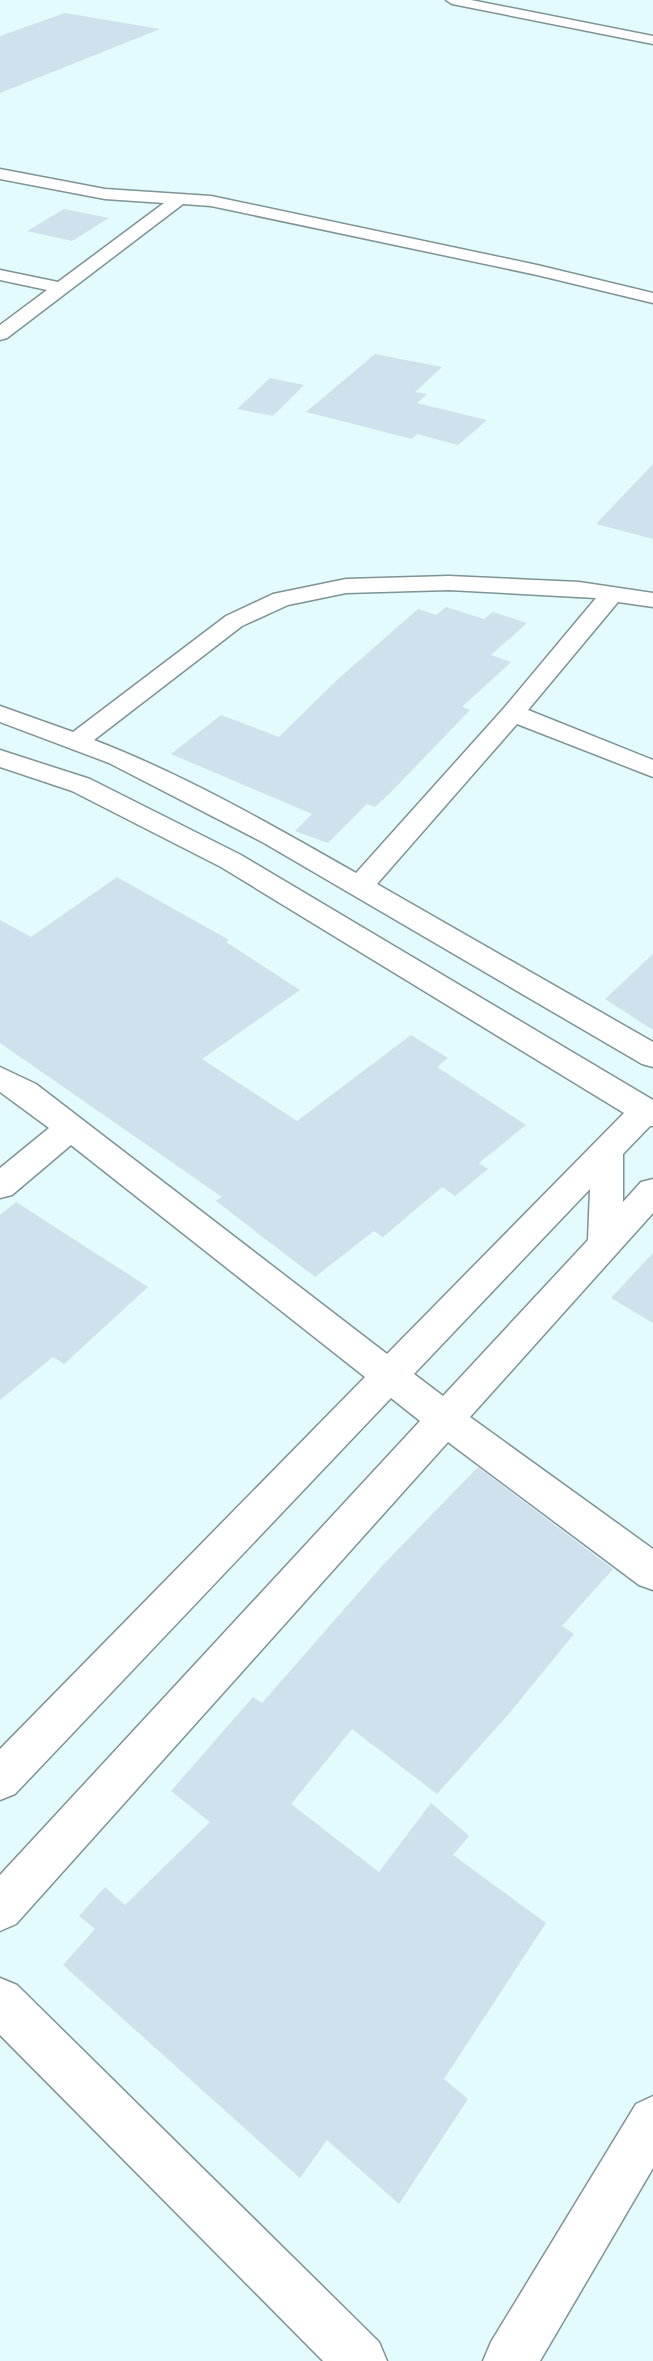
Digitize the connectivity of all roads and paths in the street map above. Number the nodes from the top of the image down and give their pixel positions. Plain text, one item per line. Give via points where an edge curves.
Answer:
1 (452, 0) edge
2 (653, 40) edge
3 (0, 174) edge
4 (179, 199) junction
5 (0, 275) edge
6 (62, 288) junction
7 (653, 298) edge
8 (0, 334) edge
9 (612, 594) junction
10 (653, 600) edge
11 (0, 713) edge
12 (513, 713) junction
13 (76, 742) junction
14 (0, 758) edge
15 (653, 769) edge
16 (332, 870) junction
17 (360, 886) junction
18 (321, 915) junction
19 (566, 1006) junction
20 (653, 1056) edge
21 (0, 1078) edge
22 (606, 1087) junction
23 (649, 1113) edge
24 (71, 1127) junction
25 (607, 1150) junction
26 (0, 1186) edge
27 (653, 1191) edge
28 (605, 1243) junction
29 (391, 1374) junction
30 (446, 1419) junction
31 (653, 1572) edge
32 (0, 1779) edge
33 (0, 1908) edge
34 (0, 2002) edge
35 (653, 2121) edge
36 (360, 2361) edge
37 (510, 2361) edge

1 - 2 street
3 - 4 street via 105,194
4 - 6 street
4 - 7 street via 211,201 315,222
5 - 6 street
6 - 8 street
9 - 10 street
9 - 12 street
9 - 13 street via 449,582 346,586 281,599 234,621
11 - 13 street
12 - 15 street
12 - 17 street
13 - 16 street via 118,758
14 - 18 street via 81,785 231,861
16 - 17 street
16 - 18 street
17 - 19 street
18 - 22 street
19 - 20 street
19 - 22 street
21 - 24 street
22 - 23 street
23 - 25 street
24 - 26 street
24 - 29 street
25 - 28 street
25 - 29 street
27 - 28 street
28 - 30 street
29 - 30 street
29 - 32 street
30 - 31 street
30 - 33 street
34 - 36 street
35 - 37 street

